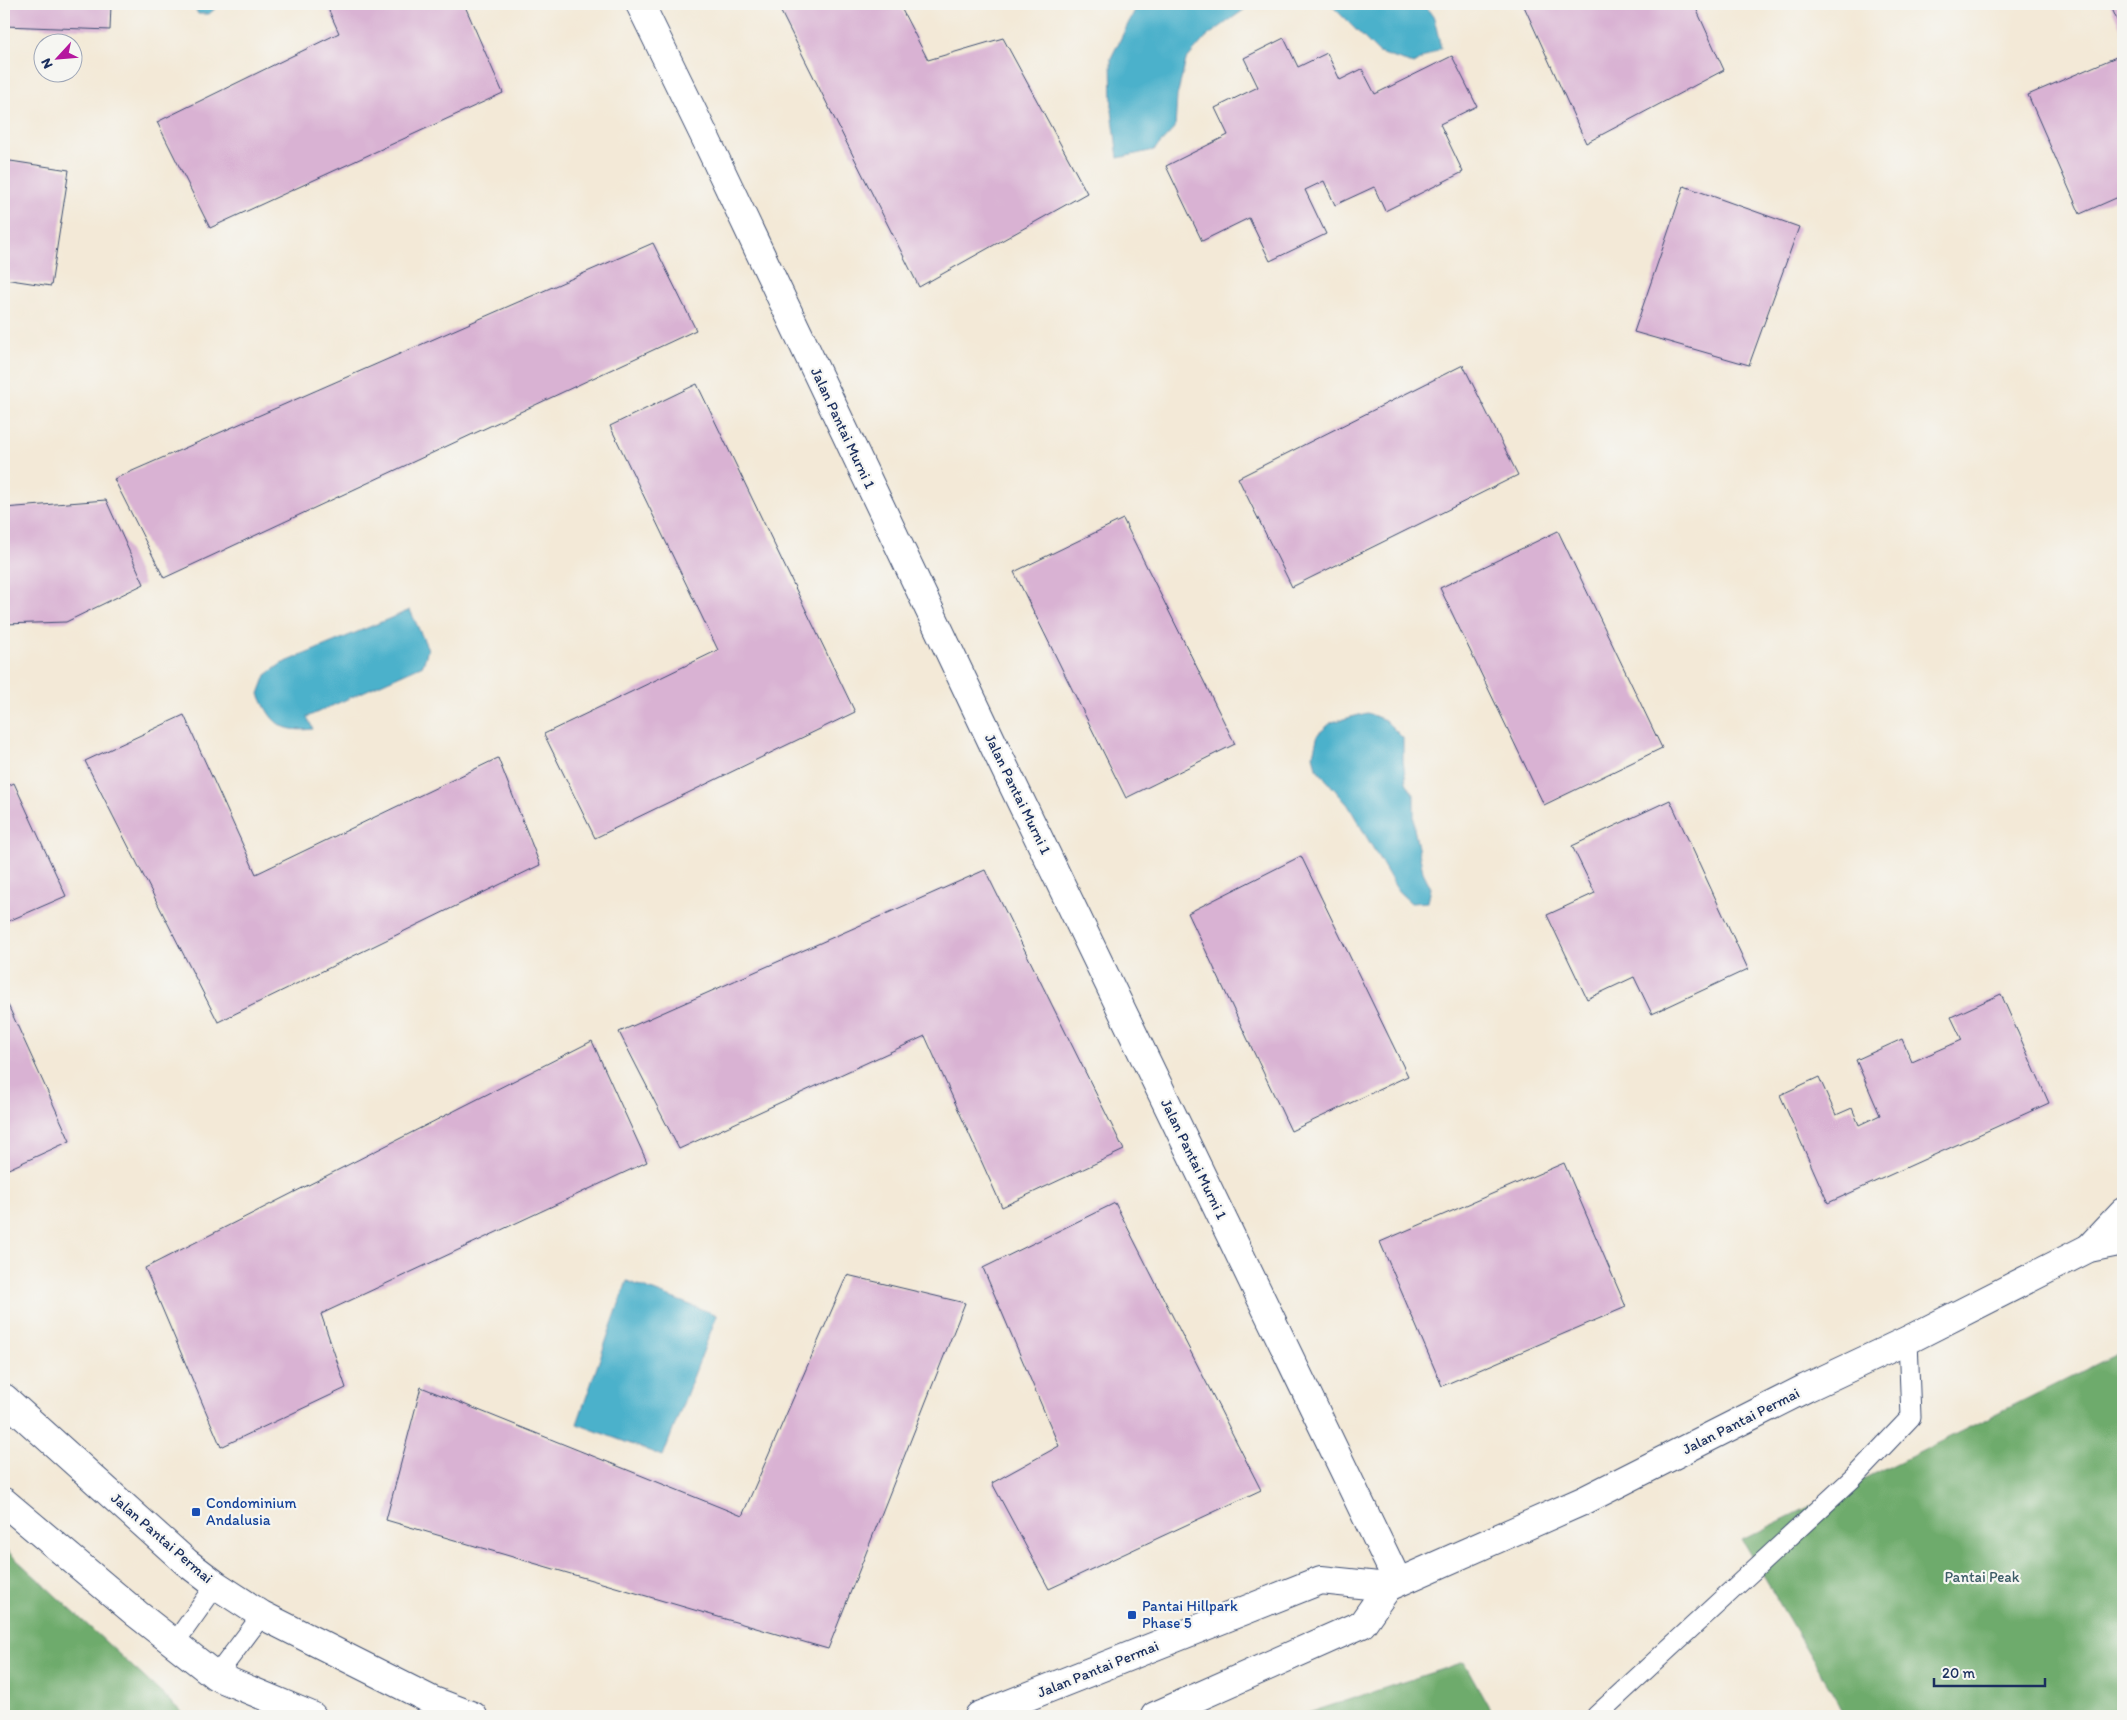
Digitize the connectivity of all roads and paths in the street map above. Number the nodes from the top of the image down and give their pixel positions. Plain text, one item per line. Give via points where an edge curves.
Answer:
1 (640, 4) edge
2 (2123, 1212) edge
3 (2123, 1241) edge
4 (2089, 1248) junction
5 (1908, 1340) junction
6 (4, 1398) edge
7 (4, 1502) edge
8 (1393, 1584) junction
9 (216, 1585) junction
10 (262, 1615) junction
11 (174, 1644) junction
12 (216, 1676) junction
13 (312, 1716) edge
14 (473, 1716) edge
15 (979, 1716) edge
16 (1155, 1716) edge
17 (1596, 1716) edge

1 - 8 main road, Jalan Pantai Murni 1
2 - 4 main road, Jalan Pantai Permai
3 - 4 main road, Jalan Pantai Permai
4 - 5 main road, Jalan Pantai Permai
5 - 8 main road, Jalan Pantai Permai via 1585,1500
5 - 17 lane via 1911,1417 1853,1478
6 - 9 main road, Jalan Pantai Permai via 186,1562
7 - 11 main road
8 - 15 main road, Jalan Pantai Permai via 1321,1580
8 - 16 main road via 1362,1624
9 - 10 main road, Jalan Pantai Permai
9 - 11 lane
10 - 12 lane
10 - 14 main road, Jalan Pantai Permai via 431,1700
11 - 12 main road
12 - 13 main road

